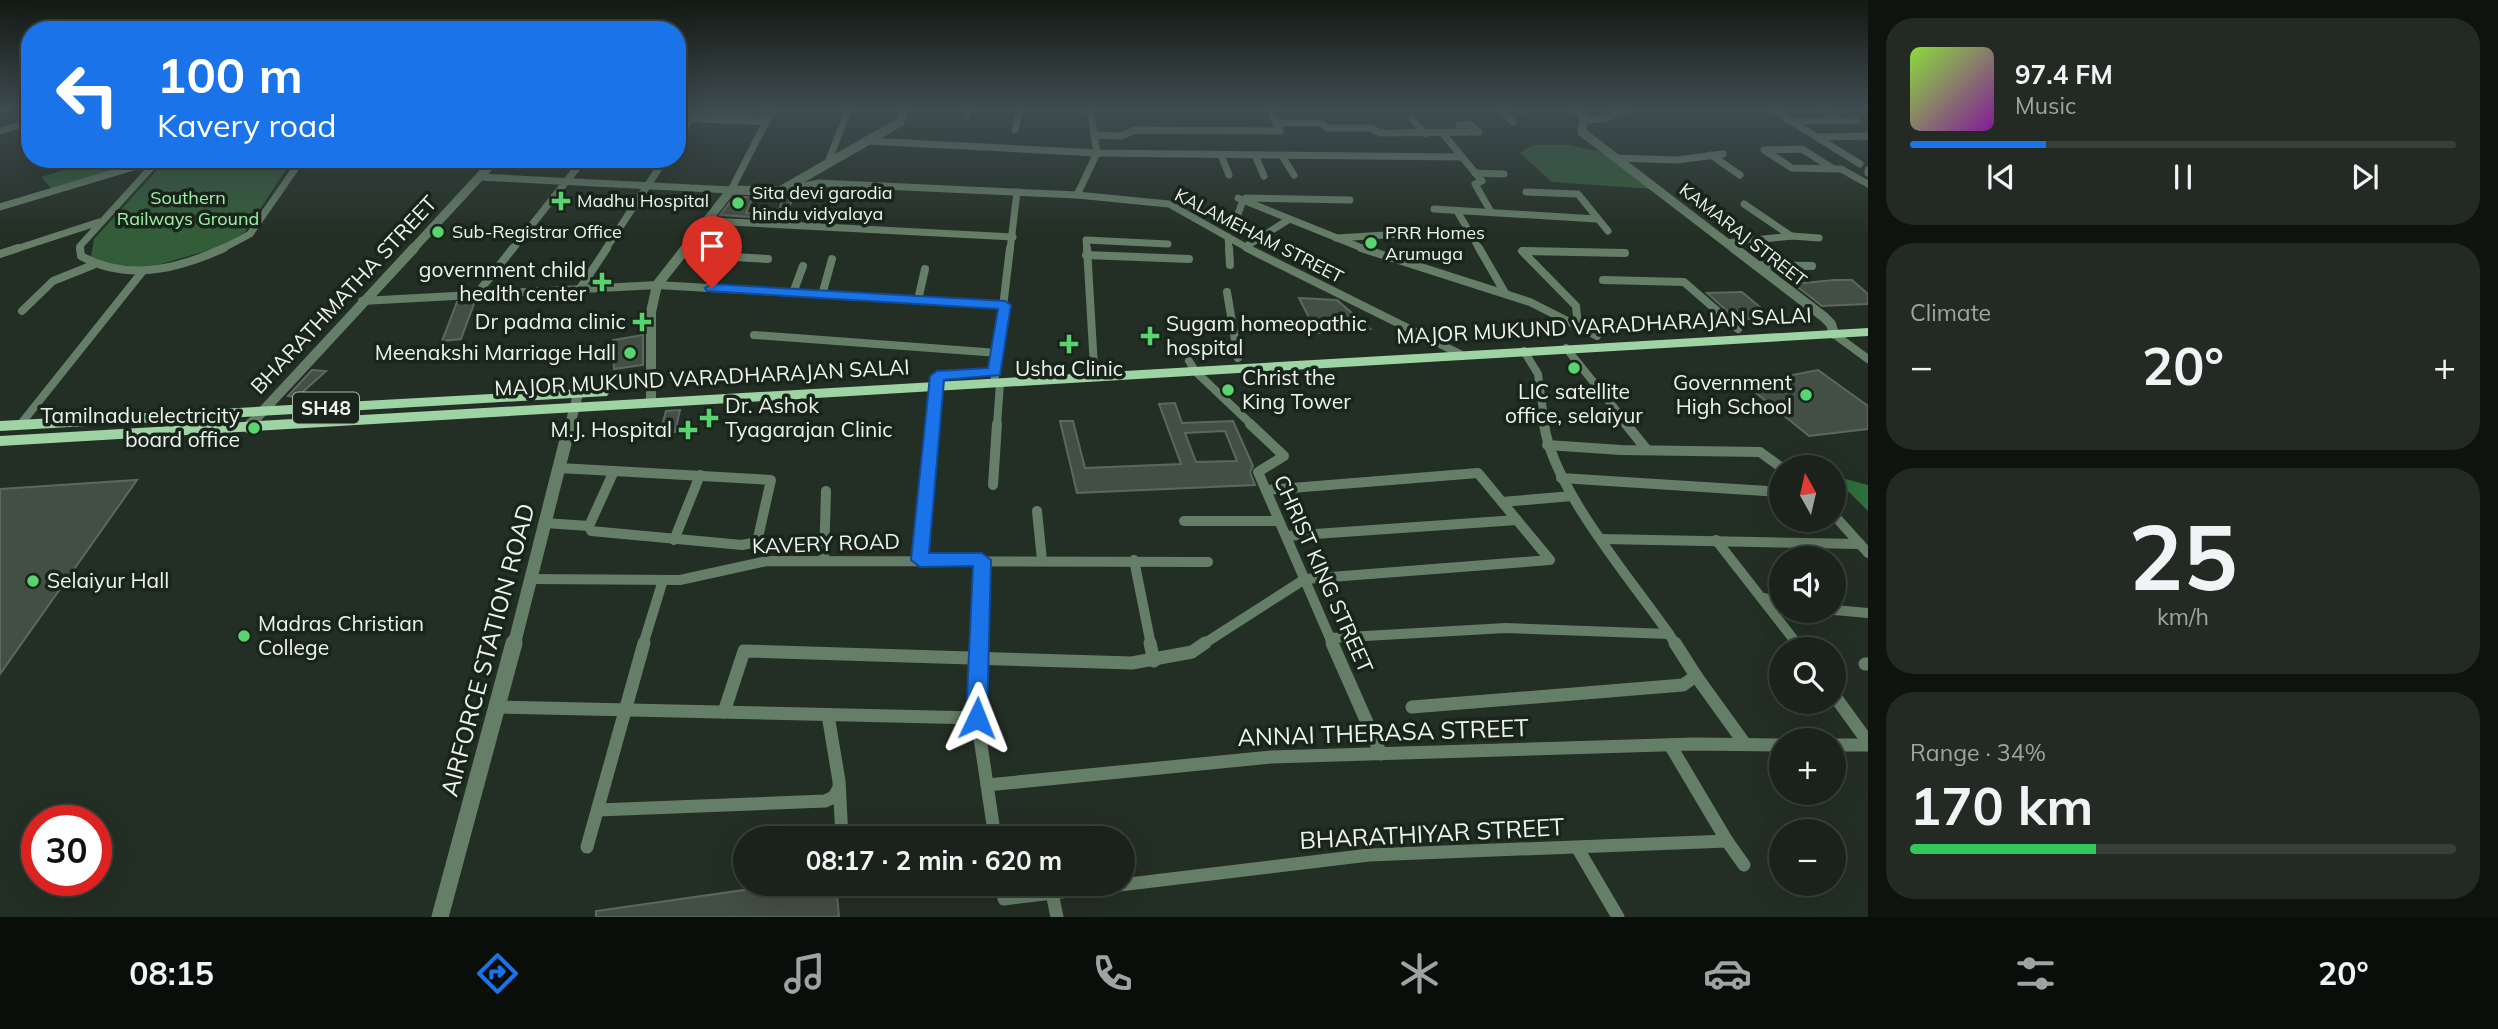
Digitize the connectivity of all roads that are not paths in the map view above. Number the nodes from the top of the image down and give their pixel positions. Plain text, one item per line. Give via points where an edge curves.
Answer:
1 (752, 151) edge
2 (832, 151) edge
3 (852, 151) edge
4 (1055, 151) edge
5 (1457, 151) edge
6 (1607, 151) edge
7 (1765, 151) edge
8 (1806, 151) edge
9 (1839, 151) edge
10 (1097, 153) junction
11 (1723, 154) dead end
12 (1221, 155) junction
13 (1255, 155) junction
14 (1711, 155) junction
15 (1282, 156) junction
16 (1462, 157) junction
17 (1616, 158) junction
18 (1860, 164) dead end
19 (827, 165) junction
20 (129, 168) joint
21 (151, 168) edge
22 (296, 168) edge
23 (488, 168) edge
24 (577, 168) edge
25 (660, 168) edge
26 (1832, 168) junction
27 (1475, 173) junction
28 (146, 174) junction
29 (1504, 174) dead end
30 (1229, 175) dead end
31 (1294, 175) dead end
32 (1740, 175) dead end
33 (1264, 176) dead end
34 (480, 177) junction
35 (566, 182) junction
36 (1868, 184) edge
37 (649, 186) junction
38 (1573, 187) dead end
39 (732, 190) junction
40 (780, 191) junction
41 (1017, 192) junction
42 (1526, 192) dead end
43 (1578, 194) junction
44 (1077, 195) junction
45 (1240, 199) junction
46 (1350, 200) dead end
47 (1744, 204) dead end
48 (0, 207) edge
49 (1433, 209) dead end
50 (1457, 211) junction
51 (1491, 212) junction
52 (1237, 217) dead end
53 (1597, 219) junction
54 (1288, 220) junction
55 (710, 221) junction
56 (100, 222) junction
57 (1148, 229) dead end
58 (1608, 231) dead end
59 (1418, 233) dead end
60 (1792, 236) junction
61 (1013, 237) junction
62 (1228, 237) junction
63 (1819, 238) dead end
64 (1336, 240) junction
65 (1148, 242) junction
66 (1726, 243) junction
67 (1168, 244) dead end
68 (1245, 247) junction
69 (1625, 253) dead end
70 (0, 254) edge
71 (683, 254) junction
72 (1086, 255) junction
73 (768, 259) dead end
74 (832, 259) dead end
75 (1189, 260) dead end
76 (93, 265) junction
77 (1230, 265) dead end
78 (1755, 265) junction
79 (803, 266) dead end
80 (1812, 266) dead end
81 (925, 269) dead end
82 (142, 272) junction
83 (1603, 281) dead end
84 (657, 285) junction
85 (579, 290) junction
86 (1227, 292) dead end
87 (793, 293) junction
88 (1505, 293) junction
89 (476, 295) junction
90 (822, 295) junction
91 (918, 300) junction
92 (362, 301) junction
93 (1005, 305) junction
94 (22, 311) dead end
95 (1868, 322) edge
96 (1578, 326) junction
97 (1738, 329) junction
98 (1833, 329) junction
99 (1868, 332) edge
100 (754, 335) dead end
101 (1597, 336) junction
102 (1440, 345) junction
103 (1566, 348) junction
104 (1524, 351) junction
105 (998, 352) junction
106 (1460, 354) junction
107 (1238, 358) junction
108 (1868, 359) edge
109 (1192, 366) junction
110 (1094, 367) junction
111 (996, 380) junction
112 (937, 381) junction
113 (652, 396) junction
114 (576, 400) junction
115 (260, 411) junction
116 (20, 425) junction
117 (0, 426) edge
118 (249, 427) junction
119 (0, 441) edge
120 (1547, 445) junction
121 (1647, 450) junction
122 (1769, 459) edge
123 (559, 468) junction
124 (615, 470) junction
125 (700, 475) junction
126 (1561, 478) junction
127 (993, 485) dead end
128 (826, 491) dead end
129 (1266, 491) junction
130 (1769, 491) edge
131 (1572, 496) junction
132 (1502, 502) junction
133 (1037, 511) dead end
134 (1517, 520) junction
135 (1279, 521) junction
136 (1184, 522) dead end
137 (545, 523) junction
138 (589, 526) junction
139 (1846, 529) edge
140 (1286, 536) junction
141 (1603, 539) junction
142 (674, 540) junction
143 (1716, 540) junction
144 (1860, 544) junction
145 (1868, 553) edge
146 (920, 560) junction
147 (982, 560) junction
148 (1042, 560) junction
149 (1134, 560) junction
150 (824, 561) junction
151 (1208, 562) dead end
152 (530, 579) junction
153 (1305, 579) junction
154 (663, 580) junction
155 (1763, 598) junction
156 (1769, 599) edge
157 (1846, 611) edge
158 (1868, 613) edge
159 (1669, 634) junction
160 (1792, 637) edge
161 (1330, 638) junction
162 (979, 659) junction
163 (1154, 661) junction
164 (1696, 676) junction
165 (498, 707) junction
166 (1412, 707) dead end
167 (623, 709) junction
168 (724, 712) junction
169 (1846, 712) edge
170 (828, 715) junction
171 (977, 718) junction
172 (1745, 744) junction
173 (1769, 744) edge
174 (1868, 744) edge
175 (1670, 745) junction
176 (1846, 745) edge
177 (1381, 754) junction
178 (987, 785) junction
179 (839, 788) junction
180 (598, 810) junction
181 (841, 826) edge
182 (993, 826) edge
183 (1727, 841) junction
184 (587, 847) dead end
185 (1578, 849) junction
186 (1744, 865) dead end
187 (1135, 883) edge
188 (1004, 896) edge
189 (1028, 896) edge
190 (1053, 896) edge
191 (440, 917) edge
192 (1057, 917) edge
193 (1618, 917) edge

1 - 39 street
2 - 19 street
3 - 19 street
4 - 10 street
5 - 16 street
6 - 17 street, KAMARAJ STREET
7 - 26 street via 1792,168
8 - 26 street
9 - 18 street
10 - 12 street
10 - 44 street
11 - 14 street
12 - 13 street
12 - 30 street
13 - 15 street
13 - 33 street
14 - 17 street via 1677,160
14 - 32 street
15 - 16 street
15 - 31 street
16 - 27 street
17 - 66 street, KAMARAJ STREET
19 - 40 street
20 - 28 street
20 - 48 street
21 - 28 street
22 - 82 street via 250,234 209,255
23 - 34 street, BHARATHMATHA STREET
24 - 35 street
25 - 37 street
26 - 36 street
27 - 29 street
27 - 51 street via 1482,181 1475,184
28 - 56 street
34 - 35 street
34 - 92 street, BHARATHMATHA STREET
35 - 37 street
35 - 89 street
37 - 39 street
37 - 85 street
38 - 43 street
39 - 40 street
39 - 55 street
40 - 41 street, KALAMEHAM STREET via 819,183
41 - 44 street, KALAMEHAM STREET
41 - 61 street
42 - 43 street
43 - 53 street
44 - 62 street, KALAMEHAM STREET via 1169,204
45 - 46 street
45 - 52 street
45 - 54 street
47 - 60 street
49 - 50 street
50 - 51 street
50 - 88 street
51 - 53 street
53 - 58 street
54 - 64 street
54 - 68 street
55 - 61 street
55 - 71 street
56 - 70 street
56 - 76 street via 80,246 81,256
57 - 65 street
59 - 64 street
60 - 63 street
60 - 66 street
61 - 93 street
62 - 68 street, KALAMEHAM STREET
62 - 77 street
64 - 88 street
65 - 67 street
65 - 72 street via 1086,240
66 - 78 street, KAMARAJ STREET
68 - 102 street, KALAMEHAM STREET
69 - 96 street via 1522,251 1576,306
71 - 73 street
71 - 84 street
72 - 75 street
72 - 110 street
74 - 90 street
76 - 82 street
76 - 94 street via 50,283
78 - 80 street
78 - 98 street, KAMARAJ STREET
79 - 87 street
81 - 91 street
82 - 116 street
83 - 97 street via 1684,282
84 - 85 street
84 - 87 street
84 - 113 street via 651,312
85 - 89 street
86 - 107 street
87 - 90 street
88 - 96 street
89 - 92 street
90 - 91 street
91 - 93 street
92 - 115 street, BHARATHMATHA STREET
93 - 105 street
95 - 98 main road, MAJOR MUKUND VARADHARAJAN SALAI / SH48
96 - 101 street
97 - 98 main road, MAJOR MUKUND VARADHARAJAN SALAI / SH48
97 - 101 main road, MAJOR MUKUND VARADHARAJAN SALAI / SH48
98 - 99 main road, MAJOR MUKUND VARADHARAJAN SALAI / SH48
98 - 103 main road, MAJOR MUKUND VARADHARAJAN SALAI / SH48
98 - 108 street
100 - 105 street
101 - 102 main road, MAJOR MUKUND VARADHARAJAN SALAI / SH48
102 - 106 street, KALAMEHAM STREET
102 - 107 main road, MAJOR MUKUND VARADHARAJAN SALAI / SH48
103 - 104 main road, MAJOR MUKUND VARADHARAJAN SALAI / SH48
103 - 121 street
104 - 106 main road, MAJOR MUKUND VARADHARAJAN SALAI / SH48
104 - 120 street via 1538,374
105 - 111 street
106 - 109 main road, MAJOR MUKUND VARADHARAJAN SALAI / SH48
107 - 109 main road, MAJOR MUKUND VARADHARAJAN SALAI / SH48
109 - 110 main road, MAJOR MUKUND VARADHARAJAN SALAI / SH48
109 - 111 main road, MAJOR MUKUND VARADHARAJAN SALAI / SH48
109 - 129 street, CHRIST KING STREET via 1284,456 1258,472
110 - 111 main road, MAJOR MUKUND VARADHARAJAN SALAI / SH48
111 - 112 main road, MAJOR MUKUND VARADHARAJAN SALAI / SH48
111 - 127 street
112 - 113 main road, MAJOR MUKUND VARADHARAJAN SALAI / SH48
112 - 146 street
113 - 114 main road, SH48
114 - 115 main road, SH48
114 - 118 main road, MAJOR MUKUND VARADHARAJAN SALAI / SH48
114 - 123 street, AIRFORCE STATION ROAD
115 - 116 main road, SH48
115 - 118 street, BHARATHMATHA STREET
116 - 117 main road, SH48
118 - 119 main road, MAJOR MUKUND VARADHARAJAN SALAI / SH48
120 - 121 street
120 - 126 street
121 - 122 street via 1760,452
123 - 124 street
123 - 137 street, AIRFORCE STATION ROAD
124 - 125 street
124 - 138 street
125 - 142 street
125 - 142 street via 771,480 757,542
126 - 130 street
126 - 131 street
128 - 150 street
129 - 132 street via 1478,473
129 - 135 street, CHRIST KING STREET
131 - 132 street
131 - 141 street
132 - 134 street
133 - 148 street
134 - 140 street
134 - 153 street via 1550,561
135 - 136 street
135 - 140 street, CHRIST KING STREET
137 - 138 street
137 - 152 street, AIRFORCE STATION ROAD
138 - 142 street via 591,531
139 - 144 street
140 - 153 street, CHRIST KING STREET
141 - 143 street
141 - 159 street
143 - 144 street
143 - 155 street
144 - 145 street
146 - 147 street, KAVERY ROAD
146 - 150 street, KAVERY ROAD
147 - 148 street, KAVERY ROAD
147 - 162 street
148 - 149 street, KAVERY ROAD
149 - 151 street, KAVERY ROAD
149 - 163 street
150 - 154 street, KAVERY ROAD via 767,561
152 - 154 street, KAVERY ROAD
152 - 165 street, AIRFORCE STATION ROAD
153 - 161 street, CHRIST KING STREET
153 - 163 street via 1192,652
154 - 167 street
155 - 156 street
155 - 160 street
157 - 158 street
159 - 161 street via 1506,628
159 - 164 street
161 - 177 street, CHRIST KING STREET
162 - 163 street
162 - 168 street via 744,651
162 - 171 street
164 - 166 street via 1665,688
164 - 172 street
165 - 167 street
165 - 191 street, AIRFORCE STATION ROAD
167 - 168 street
167 - 180 street
168 - 170 street
169 - 174 street
170 - 171 street
170 - 179 street
171 - 178 street
172 - 173 street, ANNAI THERASA STREET
172 - 175 street, ANNAI THERASA STREET
174 - 176 street
175 - 177 street, ANNAI THERASA STREET
175 - 183 street
177 - 178 street, ANNAI THERASA STREET via 1271,757
178 - 182 street
179 - 180 street via 825,801
179 - 181 street
180 - 184 street
183 - 185 street, BHARATHIYAR STREET
183 - 186 street
185 - 187 street, BHARATHIYAR STREET via 1369,855
185 - 193 street
188 - 189 street, BHARATHIYAR STREET
190 - 192 street

